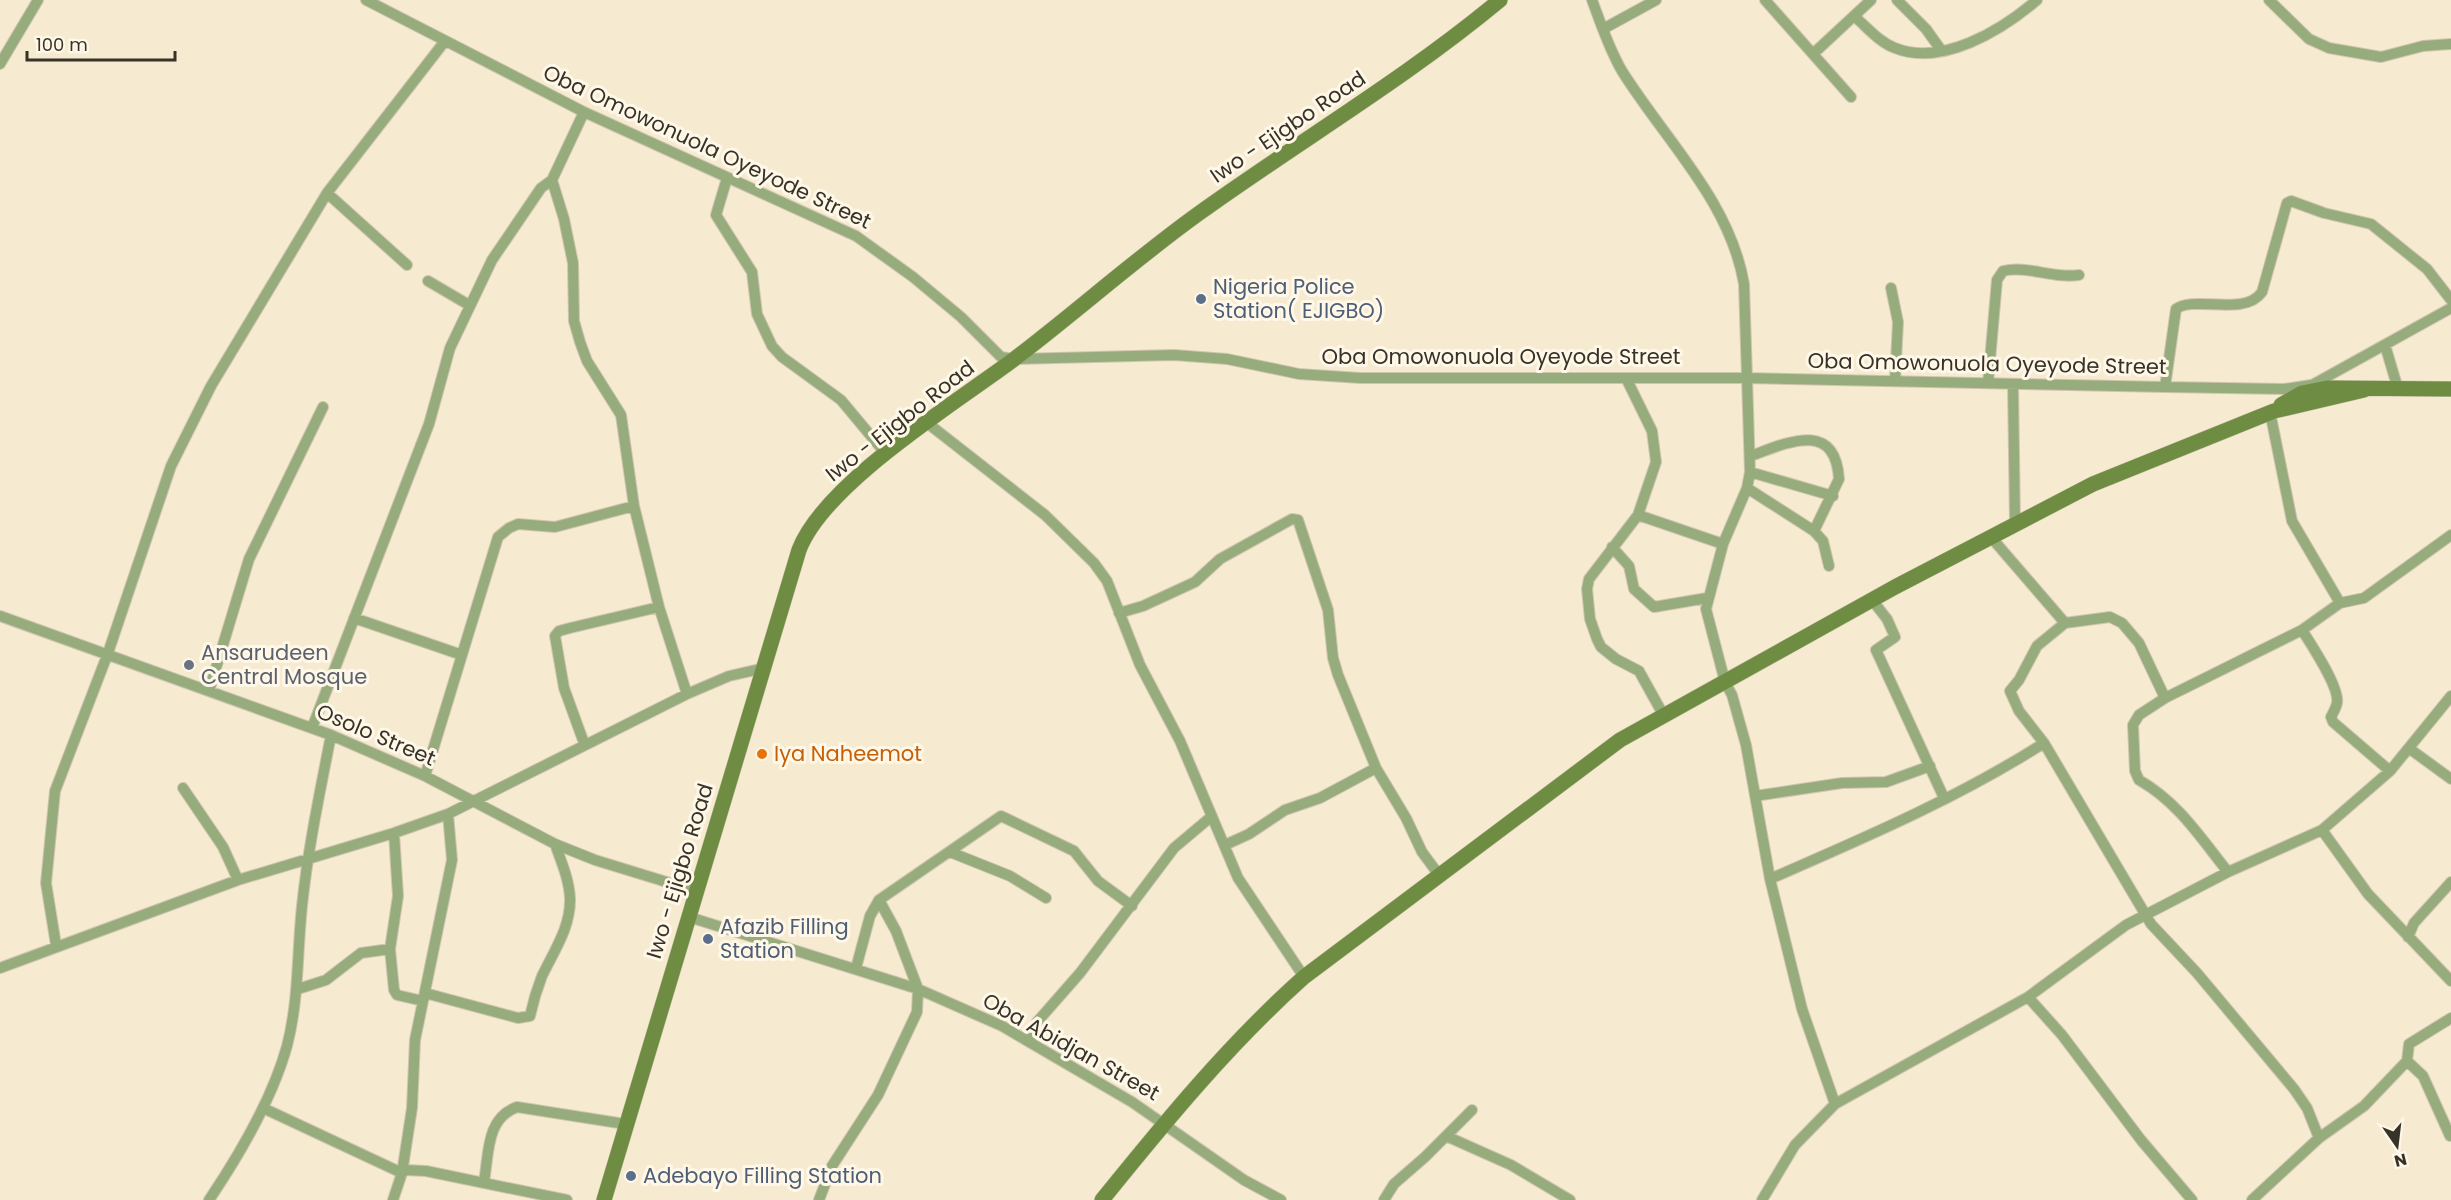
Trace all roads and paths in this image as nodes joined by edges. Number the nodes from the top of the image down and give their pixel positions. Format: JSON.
{"nodes":[{"id":1,"x":38,"y":0,"type":"edge"},
{"id":2,"x":366,"y":0,"type":"edge"},
{"id":3,"x":1500,"y":0,"type":"edge"},
{"id":4,"x":1592,"y":0,"type":"edge"},
{"id":5,"x":1656,"y":0,"type":"edge"},
{"id":6,"x":1765,"y":0,"type":"edge"},
{"id":7,"x":1871,"y":0,"type":"edge"},
{"id":8,"x":1897,"y":0,"type":"edge"},
{"id":9,"x":2037,"y":0,"type":"edge"},
{"id":10,"x":2269,"y":0,"type":"edge"},
{"id":11,"x":379,"y":3,"type":"edge"},
{"id":12,"x":1855,"y":16,"type":"junction"},
{"id":13,"x":1603,"y":29,"type":"junction"},
{"id":14,"x":445,"y":41,"type":"junction"},
{"id":15,"x":2451,"y":44,"type":"edge"},
{"id":16,"x":1941,"y":50,"type":"junction"},
{"id":17,"x":1814,"y":53,"type":"junction"},
{"id":18,"x":0,"y":64,"type":"edge"},
{"id":19,"x":1851,"y":97,"type":"dead end"},
{"id":20,"x":584,"y":112,"type":"junction"},
{"id":21,"x":727,"y":178,"type":"junction"},
{"id":22,"x":552,"y":180,"type":"junction"},
{"id":23,"x":327,"y":194,"type":"junction"},
{"id":24,"x":407,"y":265,"type":"dead end"},
{"id":25,"x":2079,"y":275,"type":"dead end"},
{"id":26,"x":428,"y":281,"type":"dead end"},
{"id":27,"x":1891,"y":288,"type":"dead end"},
{"id":28,"x":2451,"y":300,"type":"edge"},
{"id":29,"x":469,"y":305,"type":"junction"},
{"id":30,"x":2451,"y":308,"type":"edge"},
{"id":31,"x":2385,"y":345,"type":"junction"},
{"id":32,"x":1013,"y":359,"type":"junction"},
{"id":33,"x":1626,"y":378,"type":"junction"},
{"id":34,"x":1747,"y":378,"type":"junction"},
{"id":35,"x":1895,"y":381,"type":"junction"},
{"id":36,"x":1988,"y":383,"type":"junction"},
{"id":37,"x":2013,"y":384,"type":"junction"},
{"id":38,"x":2165,"y":387,"type":"junction"},
{"id":39,"x":2312,"y":388,"type":"junction"},
{"id":40,"x":2398,"y":389,"type":"junction"},
{"id":41,"x":2451,"y":389,"type":"edge"},
{"id":42,"x":2364,"y":390,"type":"junction"},
{"id":43,"x":323,"y":406,"type":"dead end"},
{"id":44,"x":2272,"y":412,"type":"junction"},
{"id":45,"x":926,"y":422,"type":"junction"},
{"id":46,"x":886,"y":454,"type":"junction"},
{"id":47,"x":1751,"y":456,"type":"junction"},
{"id":48,"x":1750,"y":472,"type":"junction"},
{"id":49,"x":1747,"y":488,"type":"junction"},
{"id":50,"x":1833,"y":496,"type":"junction"},
{"id":51,"x":634,"y":506,"type":"junction"},
{"id":52,"x":1638,"y":515,"type":"junction"},
{"id":53,"x":2015,"y":523,"type":"junction"},
{"id":54,"x":1814,"y":531,"type":"junction"},
{"id":55,"x":2451,"y":535,"type":"edge"},
{"id":56,"x":1990,"y":536,"type":"junction"},
{"id":57,"x":1723,"y":544,"type":"junction"},
{"id":58,"x":1612,"y":547,"type":"junction"},
{"id":59,"x":1829,"y":566,"type":"dead end"},
{"id":60,"x":1707,"y":598,"type":"junction"},
{"id":61,"x":1872,"y":600,"type":"junction"},
{"id":62,"x":2340,"y":603,"type":"junction"},
{"id":63,"x":659,"y":607,"type":"junction"},
{"id":64,"x":1119,"y":613,"type":"junction"},
{"id":65,"x":0,"y":616,"type":"edge"},
{"id":66,"x":354,"y":618,"type":"junction"},
{"id":67,"x":2065,"y":623,"type":"junction"},
{"id":68,"x":2302,"y":630,"type":"junction"},
{"id":69,"x":108,"y":653,"type":"junction"},
{"id":70,"x":462,"y":655,"type":"junction"},
{"id":71,"x":764,"y":668,"type":"junction"},
{"id":72,"x":1725,"y":682,"type":"junction"},
{"id":73,"x":209,"y":691,"type":"junction"},
{"id":74,"x":687,"y":694,"type":"junction"},
{"id":75,"x":2451,"y":696,"type":"edge"},
{"id":76,"x":2165,"y":698,"type":"junction"},
{"id":77,"x":1664,"y":716,"type":"junction"},
{"id":78,"x":312,"y":728,"type":"junction"},
{"id":79,"x":331,"y":735,"type":"junction"},
{"id":80,"x":584,"y":743,"type":"junction"},
{"id":81,"x":2044,"y":743,"type":"junction"},
{"id":82,"x":2410,"y":749,"type":"junction"},
{"id":83,"x":1930,"y":766,"type":"junction"},
{"id":84,"x":1376,"y":768,"type":"junction"},
{"id":85,"x":2390,"y":771,"type":"junction"},
{"id":86,"x":425,"y":777,"type":"junction"},
{"id":87,"x":2451,"y":779,"type":"edge"},
{"id":88,"x":183,"y":788,"type":"dead end"},
{"id":89,"x":1755,"y":796,"type":"junction"},
{"id":90,"x":1944,"y":798,"type":"junction"},
{"id":91,"x":474,"y":802,"type":"junction"},
{"id":92,"x":448,"y":814,"type":"junction"},
{"id":93,"x":1212,"y":816,"type":"junction"},
{"id":94,"x":2322,"y":830,"type":"junction"},
{"id":95,"x":394,"y":833,"type":"junction"},
{"id":96,"x":555,"y":844,"type":"junction"},
{"id":97,"x":1225,"y":845,"type":"junction"},
{"id":98,"x":950,"y":852,"type":"junction"},
{"id":99,"x":308,"y":857,"type":"junction"},
{"id":100,"x":2228,"y":872,"type":"junction"},
{"id":101,"x":1439,"y":875,"type":"junction"},
{"id":102,"x":1770,"y":879,"type":"junction"},
{"id":103,"x":238,"y":880,"type":"junction"},
{"id":104,"x":2451,"y":882,"type":"edge"},
{"id":105,"x":696,"y":891,"type":"junction"},
{"id":106,"x":1046,"y":898,"type":"dead end"},
{"id":107,"x":879,"y":900,"type":"junction"},
{"id":108,"x":1132,"y":906,"type":"junction"},
{"id":109,"x":2145,"y":916,"type":"junction"},
{"id":110,"x":688,"y":917,"type":"junction"},
{"id":111,"x":2408,"y":937,"type":"junction"},
{"id":112,"x":56,"y":945,"type":"junction"},
{"id":113,"x":390,"y":949,"type":"junction"},
{"id":114,"x":0,"y":968,"type":"edge"},
{"id":115,"x":856,"y":968,"type":"junction"},
{"id":116,"x":1304,"y":977,"type":"junction"},
{"id":117,"x":2451,"y":981,"type":"edge"},
{"id":118,"x":298,"y":989,"type":"junction"},
{"id":119,"x":918,"y":989,"type":"junction"},
{"id":120,"x":424,"y":997,"type":"junction"},
{"id":121,"x":2028,"y":998,"type":"junction"},
{"id":122,"x":2451,"y":1018,"type":"edge"},
{"id":123,"x":1029,"y":1042,"type":"junction"},
{"id":124,"x":2407,"y":1061,"type":"junction"},
{"id":125,"x":1835,"y":1104,"type":"junction"},
{"id":126,"x":263,"y":1108,"type":"junction"},
{"id":127,"x":1472,"y":1110,"type":"dead end"},
{"id":128,"x":1164,"y":1123,"type":"junction"},
{"id":129,"x":625,"y":1125,"type":"junction"},
{"id":130,"x":1446,"y":1136,"type":"junction"},
{"id":131,"x":2450,"y":1136,"type":"edge"},
{"id":132,"x":2319,"y":1138,"type":"junction"},
{"id":133,"x":402,"y":1173,"type":"junction"},
{"id":134,"x":484,"y":1182,"type":"junction"},
{"id":135,"x":209,"y":1200,"type":"edge"},
{"id":136,"x":393,"y":1200,"type":"edge"},
{"id":137,"x":567,"y":1200,"type":"edge"},
{"id":138,"x":604,"y":1200,"type":"edge"},
{"id":139,"x":819,"y":1200,"type":"edge"},
{"id":140,"x":1102,"y":1200,"type":"edge"},
{"id":141,"x":1281,"y":1200,"type":"edge"},
{"id":142,"x":1384,"y":1200,"type":"edge"},
{"id":143,"x":1570,"y":1200,"type":"edge"},
{"id":144,"x":1762,"y":1200,"type":"edge"},
{"id":145,"x":2192,"y":1200,"type":"edge"},
{"id":146,"x":2252,"y":1200,"type":"edge"}],
"edges":[{"from":1,"to":18,"type":"street"},
{"from":2,"to":11,"type":"street","name":"Oba Omowonuola Oyeyode Street"},
{"from":3,"to":32,"type":"main road","name":"Iwo - Ejigbo Road"},
{"from":4,"to":13,"type":"street"},
{"from":5,"to":13,"type":"street"},
{"from":6,"to":17,"type":"street"},
{"from":7,"to":12,"type":"street"},
{"from":8,"to":16,"type":"street"},
{"from":9,"to":16,"type":"street"},
{"from":10,"to":15,"type":"street"},
{"from":11,"to":14,"type":"street","name":"Oba Omowonuola Oyeyode Street"},
{"from":12,"to":16,"type":"street"},
{"from":12,"to":17,"type":"street"},
{"from":13,"to":34,"type":"street"},
{"from":14,"to":20,"type":"street","name":"Oba Omowonuola Oyeyode Street"},
{"from":14,"to":23,"type":"street"},
{"from":17,"to":19,"type":"street"},
{"from":20,"to":21,"type":"street","name":"Oba Omowonuola Oyeyode Street"},
{"from":20,"to":22,"type":"street"},
{"from":21,"to":32,"type":"street","name":"Oba Omowonuola Oyeyode Street"},
{"from":21,"to":46,"type":"street"},
{"from":22,"to":29,"type":"street"},
{"from":22,"to":51,"type":"street"},
{"from":23,"to":24,"type":"street"},
{"from":23,"to":69,"type":"street"},
{"from":25,"to":36,"type":"street"},
{"from":26,"to":29,"type":"street"},
{"from":27,"to":35,"type":"street"},
{"from":28,"to":38,"type":"street"},
{"from":29,"to":66,"type":"street"},
{"from":30,"to":31,"type":"street"},
{"from":31,"to":39,"type":"street"},
{"from":31,"to":40,"type":"street"},
{"from":32,"to":33,"type":"street","name":"Oba Omowonuola Oyeyode Street"},
{"from":32,"to":45,"type":"main road","name":"Iwo - Ejigbo Road"},
{"from":33,"to":34,"type":"street","name":"Oba Omowonuola Oyeyode Street"},
{"from":33,"to":52,"type":"street"},
{"from":34,"to":35,"type":"street","name":"Oba Omowonuola Oyeyode Street"},
{"from":34,"to":47,"type":"street"},
{"from":35,"to":36,"type":"street","name":"Oba Omowonuola Oyeyode Street"},
{"from":36,"to":37,"type":"street","name":"Oba Omowonuola Oyeyode Street"},
{"from":37,"to":38,"type":"street","name":"Oba Omowonuola Oyeyode Street"},
{"from":37,"to":53,"type":"street"},
{"from":38,"to":39,"type":"street","name":"Oba Omowonuola Oyeyode Street"},
{"from":39,"to":42,"type":"main road"},
{"from":39,"to":44,"type":"main road"},
{"from":40,"to":41,"type":"main road"},
{"from":40,"to":42,"type":"main road"},
{"from":42,"to":44,"type":"main road"},
{"from":43,"to":73,"type":"street"},
{"from":44,"to":53,"type":"main road"},
{"from":44,"to":62,"type":"street"},
{"from":45,"to":46,"type":"main road","name":"Iwo - Ejigbo Road"},
{"from":45,"to":64,"type":"street"},
{"from":46,"to":71,"type":"main road","name":"Iwo - Ejigbo Road"},
{"from":47,"to":48,"type":"street"},
{"from":47,"to":50,"type":"street"},
{"from":48,"to":49,"type":"street"},
{"from":48,"to":50,"type":"street"},
{"from":49,"to":54,"type":"street"},
{"from":49,"to":57,"type":"street"},
{"from":50,"to":54,"type":"street"},
{"from":51,"to":63,"type":"street"},
{"from":51,"to":70,"type":"street"},
{"from":52,"to":57,"type":"street"},
{"from":52,"to":58,"type":"street"},
{"from":53,"to":56,"type":"main road"},
{"from":54,"to":59,"type":"street"},
{"from":55,"to":62,"type":"street"},
{"from":56,"to":61,"type":"main road"},
{"from":56,"to":67,"type":"street"},
{"from":57,"to":60,"type":"street"},
{"from":58,"to":60,"type":"street"},
{"from":58,"to":77,"type":"street"},
{"from":60,"to":72,"type":"street"},
{"from":61,"to":72,"type":"main road"},
{"from":61,"to":83,"type":"street"},
{"from":62,"to":68,"type":"street"},
{"from":63,"to":74,"type":"street"},
{"from":63,"to":80,"type":"street"},
{"from":64,"to":84,"type":"street"},
{"from":64,"to":93,"type":"street"},
{"from":65,"to":69,"type":"street","name":"Osolo Street"},
{"from":66,"to":70,"type":"street"},
{"from":66,"to":78,"type":"street"},
{"from":67,"to":76,"type":"street"},
{"from":67,"to":81,"type":"street"},
{"from":68,"to":76,"type":"street"},
{"from":68,"to":85,"type":"street"},
{"from":69,"to":73,"type":"street","name":"Osolo Street"},
{"from":69,"to":112,"type":"street"},
{"from":70,"to":86,"type":"street"},
{"from":71,"to":74,"type":"street"},
{"from":71,"to":105,"type":"main road","name":"Iwo - Ejigbo Road"},
{"from":72,"to":77,"type":"main road"},
{"from":72,"to":89,"type":"street"},
{"from":73,"to":78,"type":"street","name":"Osolo Street"},
{"from":74,"to":80,"type":"street"},
{"from":75,"to":82,"type":"street"},
{"from":76,"to":100,"type":"street"},
{"from":77,"to":101,"type":"main road"},
{"from":78,"to":79,"type":"street","name":"Osolo Street"},
{"from":79,"to":86,"type":"street","name":"Osolo Street"},
{"from":79,"to":99,"type":"street"},
{"from":80,"to":91,"type":"street"},
{"from":81,"to":90,"type":"street"},
{"from":81,"to":109,"type":"street"},
{"from":82,"to":85,"type":"street"},
{"from":82,"to":87,"type":"street"},
{"from":83,"to":89,"type":"street"},
{"from":83,"to":90,"type":"street"},
{"from":84,"to":97,"type":"street"},
{"from":84,"to":101,"type":"street"},
{"from":85,"to":94,"type":"street"},
{"from":86,"to":91,"type":"street","name":"Osolo Street"},
{"from":88,"to":103,"type":"street"},
{"from":89,"to":102,"type":"street"},
{"from":90,"to":102,"type":"street"},
{"from":91,"to":92,"type":"street"},
{"from":91,"to":96,"type":"street","name":"Osolo Street"},
{"from":92,"to":95,"type":"street"},
{"from":92,"to":120,"type":"street"},
{"from":93,"to":97,"type":"street"},
{"from":93,"to":108,"type":"street"},
{"from":94,"to":100,"type":"street"},
{"from":94,"to":111,"type":"street"},
{"from":95,"to":99,"type":"street"},
{"from":95,"to":113,"type":"street"},
{"from":96,"to":105,"type":"street","name":"Osolo Street"},
{"from":96,"to":120,"type":"street"},
{"from":97,"to":116,"type":"street"},
{"from":98,"to":106,"type":"street"},
{"from":98,"to":107,"type":"street"},
{"from":98,"to":108,"type":"street"},
{"from":99,"to":103,"type":"street"},
{"from":99,"to":118,"type":"street"},
{"from":100,"to":109,"type":"street"},
{"from":101,"to":116,"type":"main road"},
{"from":102,"to":125,"type":"street"},
{"from":103,"to":112,"type":"street"},
{"from":104,"to":111,"type":"street"},
{"from":105,"to":110,"type":"main road","name":"Iwo - Ejigbo Road"},
{"from":107,"to":115,"type":"street"},
{"from":107,"to":119,"type":"street"},
{"from":108,"to":123,"type":"street"},
{"from":109,"to":121,"type":"street"},
{"from":109,"to":132,"type":"street"},
{"from":110,"to":115,"type":"street","name":"Oba Abidjan Street"},
{"from":110,"to":129,"type":"main road","name":"Iwo - Ejigbo Road"},
{"from":111,"to":117,"type":"street"},
{"from":112,"to":114,"type":"street"},
{"from":113,"to":118,"type":"street"},
{"from":113,"to":120,"type":"street"},
{"from":115,"to":119,"type":"street","name":"Oba Abidjan Street"},
{"from":116,"to":128,"type":"main road"},
{"from":118,"to":126,"type":"street"},
{"from":119,"to":123,"type":"street","name":"Oba Abidjan Street"},
{"from":119,"to":139,"type":"street"},
{"from":120,"to":133,"type":"street"},
{"from":121,"to":125,"type":"street"},
{"from":121,"to":145,"type":"street"},
{"from":122,"to":124,"type":"street"},
{"from":123,"to":128,"type":"street","name":"Oba Abidjan Street"},
{"from":124,"to":131,"type":"street"},
{"from":124,"to":132,"type":"street"},
{"from":125,"to":144,"type":"street"},
{"from":126,"to":133,"type":"street"},
{"from":126,"to":135,"type":"street"},
{"from":127,"to":130,"type":"street"},
{"from":128,"to":140,"type":"main road"},
{"from":128,"to":141,"type":"street","name":"Oba Abidjan Street"},
{"from":129,"to":134,"type":"street"},
{"from":129,"to":138,"type":"main road","name":"Iwo - Ejigbo Road"},
{"from":130,"to":142,"type":"street"},
{"from":130,"to":143,"type":"street"},
{"from":132,"to":146,"type":"street"},
{"from":133,"to":134,"type":"street"},
{"from":133,"to":136,"type":"street"},
{"from":134,"to":137,"type":"street"}]}
